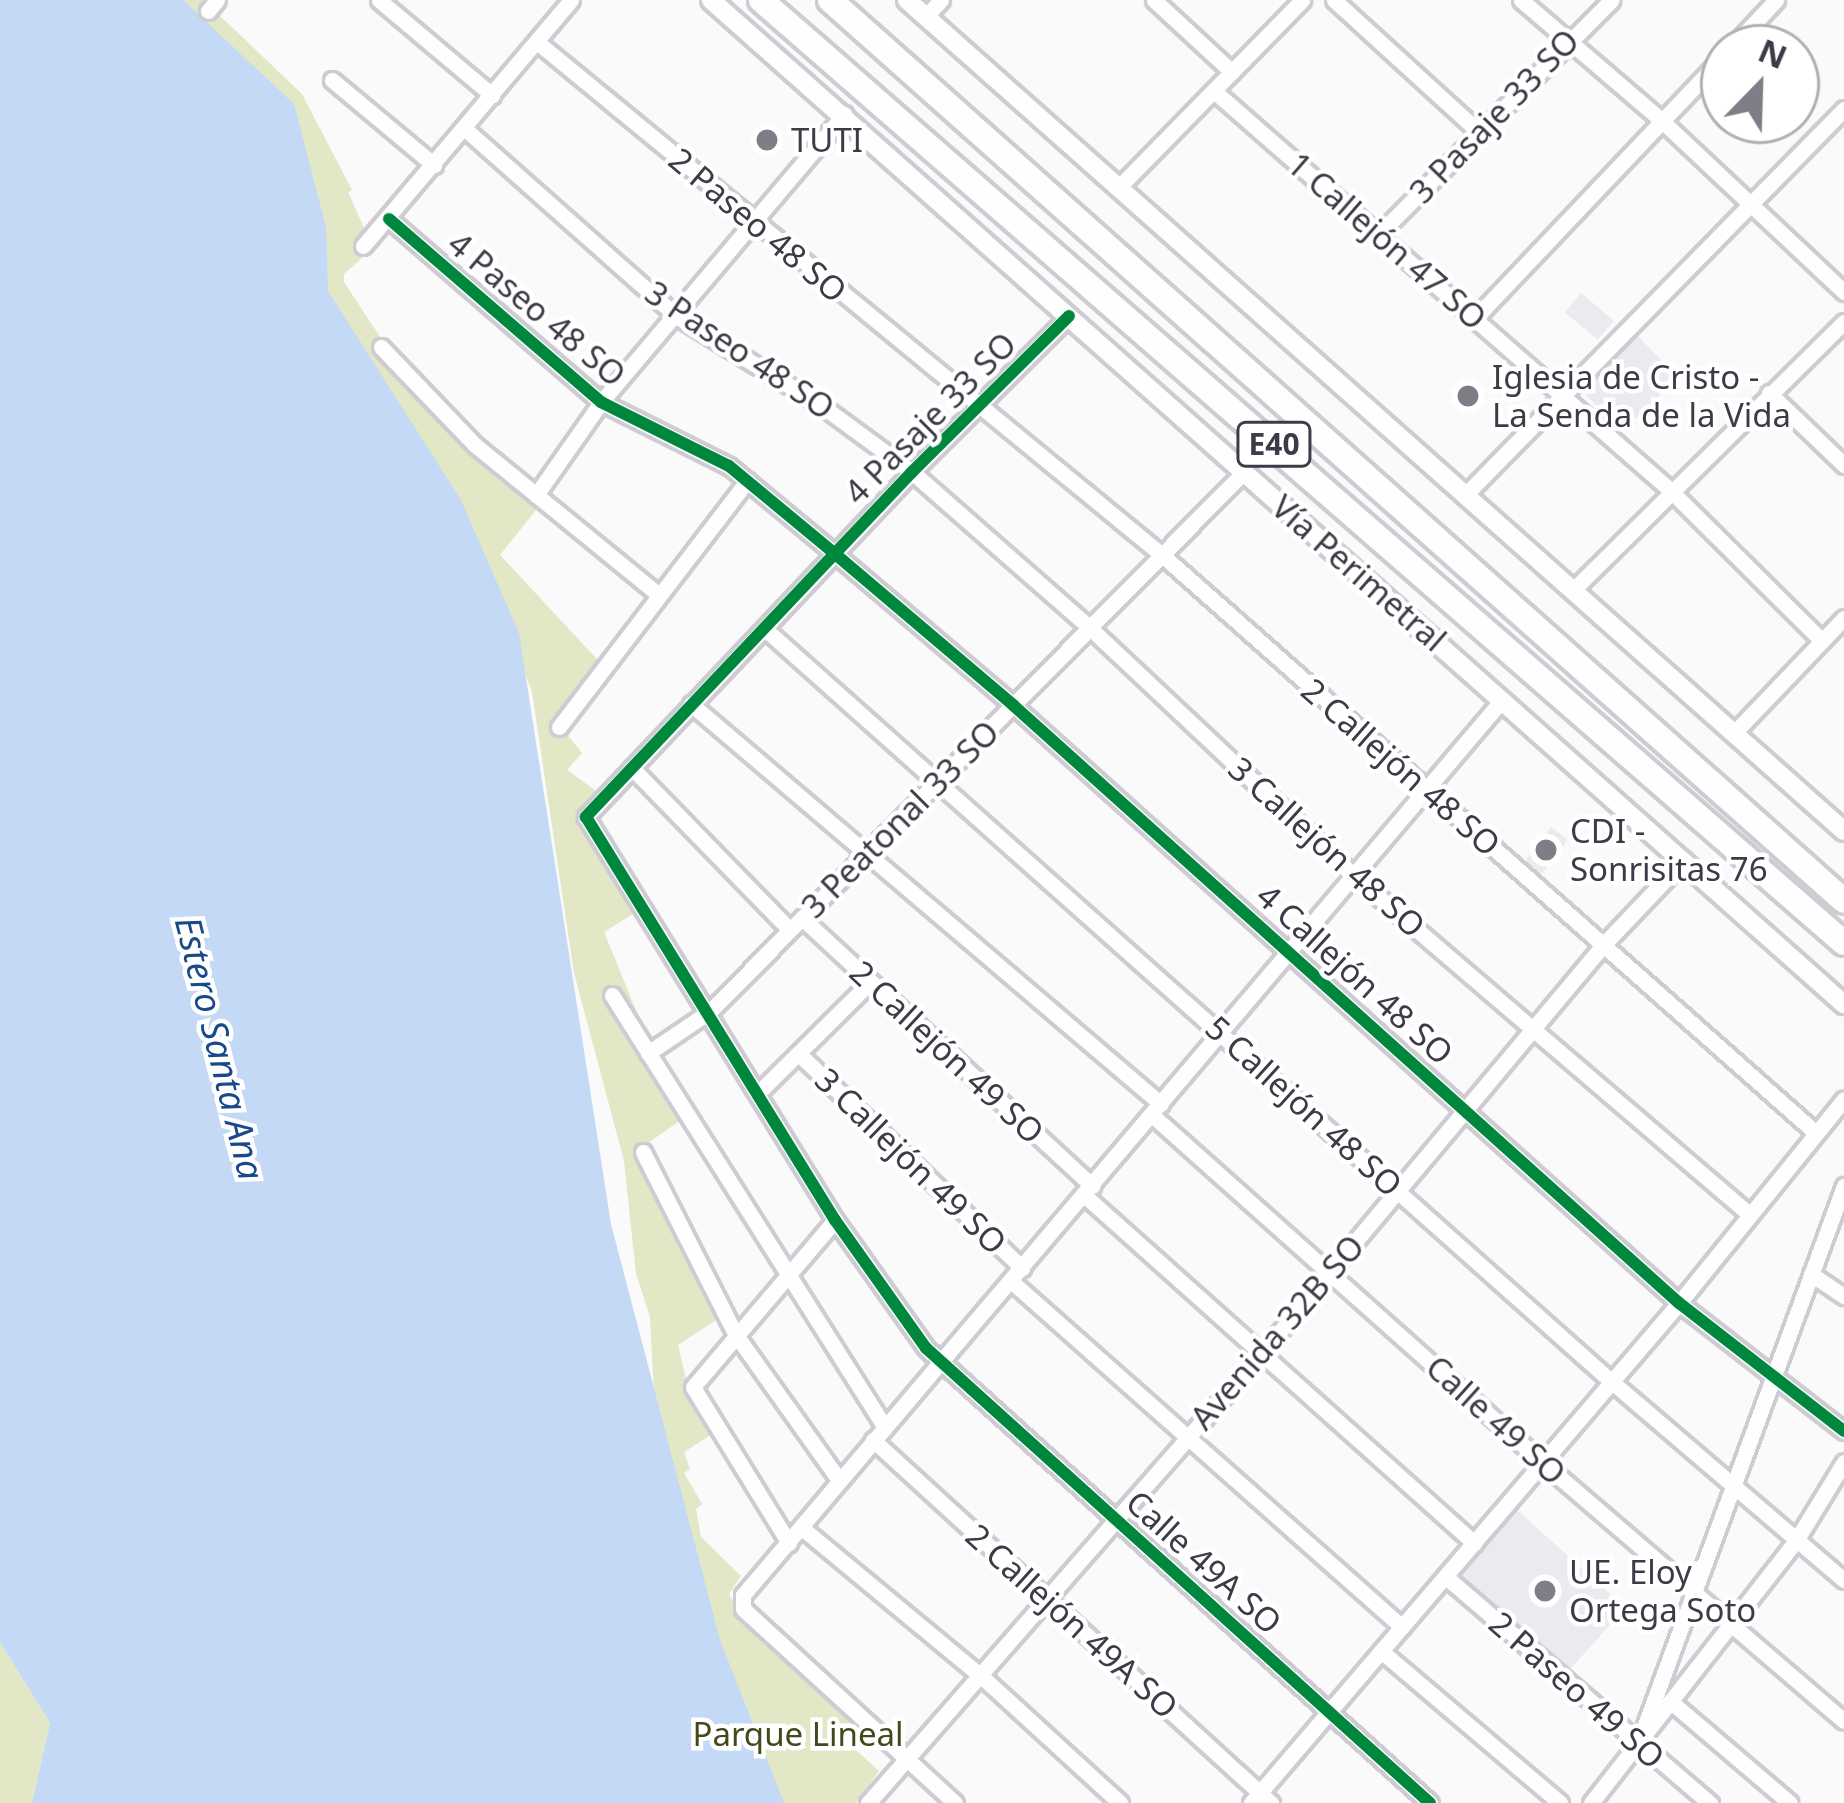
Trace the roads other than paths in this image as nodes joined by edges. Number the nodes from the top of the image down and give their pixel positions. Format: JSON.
{"nodes":[{"id":1,"x":379,"y":0,"type":"edge"},
{"id":2,"x":544,"y":0,"type":"edge"},
{"id":3,"x":711,"y":0,"type":"edge"},
{"id":4,"x":761,"y":0,"type":"edge"},
{"id":5,"x":830,"y":0,"type":"edge"},
{"id":6,"x":907,"y":0,"type":"edge"},
{"id":7,"x":941,"y":0,"type":"edge"},
{"id":8,"x":1154,"y":0,"type":"edge"},
{"id":9,"x":1302,"y":0,"type":"edge"},
{"id":10,"x":1334,"y":0,"type":"edge"},
{"id":11,"x":1521,"y":0,"type":"edge"},
{"id":12,"x":1610,"y":0,"type":"edge"},
{"id":13,"x":1776,"y":0,"type":"edge"},
{"id":14,"x":565,"y":7,"type":"edge"},
{"id":15,"x":926,"y":16,"type":"junction"},
{"id":16,"x":1754,"y":24,"type":"edge"},
{"id":17,"x":1566,"y":41,"type":"junction"},
{"id":18,"x":537,"y":42,"type":"junction"},
{"id":19,"x":1232,"y":72,"type":"junction"},
{"id":20,"x":332,"y":80,"type":"dead end"},
{"id":21,"x":1700,"y":82,"type":"edge"},
{"id":22,"x":934,"y":88,"type":"junction"},
{"id":23,"x":1214,"y":92,"type":"junction"},
{"id":24,"x":492,"y":95,"type":"junction"},
{"id":25,"x":1844,"y":109,"type":"edge"},
{"id":26,"x":844,"y":114,"type":"junction"},
{"id":27,"x":1662,"y":122,"type":"junction"},
{"id":28,"x":907,"y":123,"type":"junction"},
{"id":29,"x":464,"y":128,"type":"junction"},
{"id":30,"x":1480,"y":133,"type":"junction"},
{"id":31,"x":434,"y":165,"type":"junction"},
{"id":32,"x":1119,"y":187,"type":"junction"},
{"id":33,"x":1754,"y":204,"type":"junction"},
{"id":34,"x":388,"y":219,"type":"junction"},
{"id":35,"x":756,"y":223,"type":"junction"},
{"id":36,"x":1379,"y":234,"type":"junction"},
{"id":37,"x":363,"y":246,"type":"dead end"},
{"id":38,"x":1844,"y":292,"type":"edge"},
{"id":39,"x":678,"y":316,"type":"junction"},
{"id":40,"x":1069,"y":316,"type":"junction"},
{"id":41,"x":1476,"y":317,"type":"junction"},
{"id":42,"x":1844,"y":322,"type":"edge"},
{"id":43,"x":381,"y":347,"type":"dead end"},
{"id":44,"x":1561,"y":391,"type":"junction"},
{"id":45,"x":1769,"y":393,"type":"junction"},
{"id":46,"x":601,"y":402,"type":"junction"},
{"id":47,"x":980,"y":407,"type":"junction"},
{"id":48,"x":1844,"y":465,"type":"edge"},
{"id":49,"x":912,"y":472,"type":"junction"},
{"id":50,"x":1244,"y":472,"type":"junction"},
{"id":51,"x":747,"y":481,"type":"junction"},
{"id":52,"x":1670,"y":489,"type":"junction"},
{"id":53,"x":1465,"y":494,"type":"junction"},
{"id":54,"x":536,"y":495,"type":"junction"},
{"id":55,"x":834,"y":554,"type":"junction"},
{"id":56,"x":1162,"y":555,"type":"junction"},
{"id":57,"x":1573,"y":590,"type":"junction"},
{"id":58,"x":659,"y":595,"type":"junction"},
{"id":59,"x":1843,"y":623,"type":"edge"},
{"id":60,"x":1090,"y":628,"type":"junction"},
{"id":61,"x":765,"y":629,"type":"junction"},
{"id":62,"x":1820,"y":639,"type":"junction"},
{"id":63,"x":1502,"y":700,"type":"junction"},
{"id":64,"x":692,"y":704,"type":"junction"},
{"id":65,"x":1013,"y":705,"type":"junction"},
{"id":66,"x":559,"y":727,"type":"dead end"},
{"id":67,"x":1734,"y":733,"type":"junction"},
{"id":68,"x":632,"y":768,"type":"junction"},
{"id":69,"x":938,"y":782,"type":"junction"},
{"id":70,"x":1426,"y":791,"type":"junction"},
{"id":71,"x":1844,"y":831,"type":"edge"},
{"id":72,"x":868,"y":850,"type":"junction"},
{"id":73,"x":1684,"y":860,"type":"junction"},
{"id":74,"x":1354,"y":876,"type":"junction"},
{"id":75,"x":1844,"y":902,"type":"edge"},
{"id":76,"x":796,"y":924,"type":"junction"},
{"id":77,"x":1844,"y":943,"type":"edge"},
{"id":78,"x":1604,"y":944,"type":"junction"},
{"id":79,"x":1289,"y":952,"type":"junction"},
{"id":80,"x":870,"y":982,"type":"junction"},
{"id":81,"x":612,"y":995,"type":"dead end"},
{"id":82,"x":1844,"y":1004,"type":"edge"},
{"id":83,"x":710,"y":1011,"type":"junction"},
{"id":84,"x":1222,"y":1032,"type":"junction"},
{"id":85,"x":1535,"y":1032,"type":"junction"},
{"id":86,"x":648,"y":1053,"type":"junction"},
{"id":87,"x":800,"y":1055,"type":"junction"},
{"id":88,"x":760,"y":1091,"type":"junction"},
{"id":89,"x":1844,"y":1099,"type":"edge"},
{"id":90,"x":1156,"y":1109,"type":"junction"},
{"id":91,"x":1468,"y":1111,"type":"junction"},
{"id":92,"x":1816,"y":1133,"type":"junction"},
{"id":93,"x":643,"y":1152,"type":"dead end"},
{"id":94,"x":1844,"y":1186,"type":"edge"},
{"id":95,"x":1088,"y":1190,"type":"junction"},
{"id":96,"x":1399,"y":1191,"type":"junction"},
{"id":97,"x":1749,"y":1214,"type":"junction"},
{"id":98,"x":835,"y":1220,"type":"junction"},
{"id":99,"x":1022,"y":1268,"type":"junction"},
{"id":100,"x":1329,"y":1270,"type":"junction"},
{"id":101,"x":1811,"y":1274,"type":"junction"},
{"id":102,"x":785,"y":1276,"type":"junction"},
{"id":103,"x":1010,"y":1281,"type":"junction"},
{"id":104,"x":1844,"y":1296,"type":"edge"},
{"id":105,"x":1679,"y":1303,"type":"junction"},
{"id":106,"x":736,"y":1335,"type":"junction"},
{"id":107,"x":1262,"y":1353,"type":"junction"},
{"id":108,"x":941,"y":1361,"type":"junction"},
{"id":109,"x":1771,"y":1378,"type":"junction"},
{"id":110,"x":1612,"y":1382,"type":"junction"},
{"id":111,"x":884,"y":1426,"type":"junction"},
{"id":112,"x":1844,"y":1431,"type":"edge"},
{"id":113,"x":1188,"y":1436,"type":"junction"},
{"id":114,"x":873,"y":1440,"type":"junction"},
{"id":115,"x":1543,"y":1462,"type":"junction"},
{"id":116,"x":1844,"y":1462,"type":"edge"},
{"id":117,"x":838,"y":1480,"type":"junction"},
{"id":118,"x":1737,"y":1486,"type":"junction"},
{"id":119,"x":1116,"y":1520,"type":"junction"},
{"id":120,"x":802,"y":1528,"type":"junction"},
{"id":121,"x":1797,"y":1539,"type":"junction"},
{"id":122,"x":1474,"y":1543,"type":"junction"},
{"id":123,"x":789,"y":1544,"type":"junction"},
{"id":124,"x":1446,"y":1577,"type":"junction"},
{"id":125,"x":1844,"y":1580,"type":"edge"},
{"id":126,"x":1694,"y":1591,"type":"junction"},
{"id":127,"x":1047,"y":1598,"type":"junction"},
{"id":128,"x":1731,"y":1624,"type":"junction"},
{"id":129,"x":1402,"y":1627,"type":"junction"},
{"id":130,"x":1381,"y":1651,"type":"junction"},
{"id":131,"x":980,"y":1675,"type":"junction"},
{"id":132,"x":1670,"y":1701,"type":"junction"},
{"id":133,"x":1330,"y":1710,"type":"junction"},
{"id":134,"x":1844,"y":1721,"type":"edge"},
{"id":135,"x":1638,"y":1744,"type":"junction"},
{"id":136,"x":904,"y":1759,"type":"junction"},
{"id":137,"x":1261,"y":1800,"type":"edge"},
{"id":138,"x":868,"y":1803,"type":"edge"},
{"id":139,"x":955,"y":1803,"type":"edge"},
{"id":140,"x":1120,"y":1803,"type":"edge"},
{"id":141,"x":1430,"y":1803,"type":"edge"},
{"id":142,"x":1560,"y":1803,"type":"edge"},
{"id":143,"x":1591,"y":1803,"type":"edge"},
{"id":144,"x":1710,"y":1803,"type":"edge"},
{"id":145,"x":1790,"y":1803,"type":"edge"}],
"edges":[{"from":1,"to":24,"type":"street"},
{"from":2,"to":14,"type":"street"},
{"from":3,"to":26,"type":"street","name":"Vía Perimetral","number":"E40"},
{"from":4,"to":28,"type":"highway","name":"Vía Perimetral","number":"E40"},
{"from":5,"to":22,"type":"highway","number":"E40"},
{"from":6,"to":15,"type":"street","number":"E40"},
{"from":7,"to":15,"type":"street"},
{"from":8,"to":19,"type":"street"},
{"from":9,"to":19,"type":"street"},
{"from":10,"to":30,"type":"street"},
{"from":11,"to":17,"type":"street"},
{"from":12,"to":17,"type":"street","name":"3 Pasaje 33 SO"},
{"from":13,"to":16,"type":"street"},
{"from":14,"to":18,"type":"street"},
{"from":15,"to":32,"type":"street","number":"E40"},
{"from":17,"to":27,"type":"street"},
{"from":17,"to":30,"type":"street","name":"3 Pasaje 33 SO"},
{"from":18,"to":24,"type":"street"},
{"from":18,"to":35,"type":"street","name":"2 Paseo 48 SO"},
{"from":19,"to":23,"type":"street"},
{"from":20,"to":31,"type":"street"},
{"from":21,"to":27,"type":"street"},
{"from":22,"to":28,"type":"highway"},
{"from":22,"to":75,"type":"highway","number":"E40"},
{"from":23,"to":32,"type":"street"},
{"from":23,"to":36,"type":"street","name":"1 Callejón 47 SO"},
{"from":24,"to":29,"type":"street"},
{"from":25,"to":33,"type":"street"},
{"from":26,"to":35,"type":"street"},
{"from":26,"to":40,"type":"street","name":"Vía Perimetral","number":"E40"},
{"from":27,"to":33,"type":"street"},
{"from":27,"to":41,"type":"street"},
{"from":28,"to":77,"type":"highway","name":"Vía Perimetral","number":"E40"},
{"from":29,"to":31,"type":"street"},
{"from":29,"to":39,"type":"street","name":"3 Paseo 48 SO"},
{"from":30,"to":36,"type":"street","name":"3 Pasaje 33 SO"},
{"from":31,"to":34,"type":"street"},
{"from":32,"to":53,"type":"street","number":"E40"},
{"from":33,"to":38,"type":"street"},
{"from":33,"to":44,"type":"street"},
{"from":34,"to":37,"type":"street"},
{"from":34,"to":46,"type":"street","name":"4 Paseo 48 SO"},
{"from":35,"to":39,"type":"street"},
{"from":35,"to":47,"type":"street","name":"2 Paseo 48 SO"},
{"from":36,"to":41,"type":"street","name":"1 Callejón 47 SO"},
{"from":39,"to":46,"type":"street"},
{"from":39,"to":49,"type":"street","name":"3 Paseo 48 SO"},
{"from":40,"to":47,"type":"street","name":"4 Pasaje 33 SO"},
{"from":40,"to":50,"type":"street","name":"Vía Perimetral","number":"E40"},
{"from":41,"to":44,"type":"street","name":"1 Callejón 47 SO"},
{"from":42,"to":45,"type":"street"},
{"from":43,"to":54,"type":"street"},
{"from":44,"to":52,"type":"street","name":"1 Callejón 47 SO"},
{"from":44,"to":53,"type":"street"},
{"from":45,"to":48,"type":"street"},
{"from":45,"to":52,"type":"street"},
{"from":46,"to":51,"type":"street","name":"4 Paseo 48 SO"},
{"from":46,"to":54,"type":"street"},
{"from":47,"to":49,"type":"street","name":"4 Pasaje 33 SO"},
{"from":47,"to":56,"type":"street","name":"2 Callejón 48 SO"},
{"from":49,"to":55,"type":"street","name":"4 Pasaje 33 SO"},
{"from":49,"to":60,"type":"street","name":"3 Callejón 48 SO"},
{"from":50,"to":56,"type":"street","name":"3 Peatonal 33 SO"},
{"from":50,"to":63,"type":"street","name":"Vía Perimetral","number":"E40"},
{"from":51,"to":55,"type":"street","name":"4 Paseo 48 SO"},
{"from":51,"to":58,"type":"street"},
{"from":52,"to":57,"type":"street"},
{"from":52,"to":62,"type":"street","name":"1 Callejón 47 SO"},
{"from":53,"to":57,"type":"street","number":"E40"},
{"from":54,"to":58,"type":"street"},
{"from":55,"to":61,"type":"street","name":"4 Pasaje 33 SO"},
{"from":55,"to":65,"type":"street","name":"4 Callejón 48 SO"},
{"from":56,"to":60,"type":"street","name":"3 Peatonal 33 SO"},
{"from":56,"to":70,"type":"street","name":"2 Callejón 48 SO"},
{"from":57,"to":67,"type":"street","number":"E40"},
{"from":58,"to":66,"type":"street"},
{"from":59,"to":62,"type":"street"},
{"from":60,"to":65,"type":"street","name":"3 Peatonal 33 SO"},
{"from":60,"to":74,"type":"street","name":"3 Callejón 48 SO"},
{"from":61,"to":64,"type":"street","name":"4 Pasaje 33 SO"},
{"from":61,"to":69,"type":"street","name":"5 Callejón 48 SO"},
{"from":62,"to":67,"type":"street"},
{"from":63,"to":70,"type":"street"},
{"from":63,"to":73,"type":"street","name":"Vía Perimetral","number":"E40"},
{"from":64,"to":68,"type":"street","name":"4 Pasaje 33 SO"},
{"from":64,"to":72,"type":"street","name":"Calle 49 SO"},
{"from":65,"to":69,"type":"street","name":"3 Peatonal 33 SO"},
{"from":65,"to":79,"type":"street","name":"4 Callejón 48 SO"},
{"from":67,"to":71,"type":"street","number":"E40"},
{"from":68,"to":76,"type":"street","name":"2 Callejón 49 SO"},
{"from":68,"to":83,"type":"street","name":"4 Pasaje 33 SO"},
{"from":69,"to":72,"type":"street","name":"3 Peatonal 33 SO"},
{"from":69,"to":84,"type":"street","name":"5 Callejón 48 SO"},
{"from":70,"to":74,"type":"street"},
{"from":70,"to":78,"type":"street","name":"2 Callejón 48 SO"},
{"from":72,"to":76,"type":"street","name":"3 Peatonal 33 SO"},
{"from":72,"to":90,"type":"street","name":"Calle 49 SO"},
{"from":73,"to":78,"type":"street","name":"Avenida 32B SO"},
{"from":73,"to":82,"type":"street","name":"Vía Perimetral","number":"E40"},
{"from":74,"to":79,"type":"street"},
{"from":74,"to":85,"type":"street","name":"3 Callejón 48 SO"},
{"from":76,"to":80,"type":"street","name":"2 Callejón 49 SO"},
{"from":76,"to":83,"type":"street","name":"3 Peatonal 33 SO"},
{"from":78,"to":85,"type":"street","name":"Avenida 32B SO"},
{"from":78,"to":92,"type":"street","name":"2 Callejón 48 SO"},
{"from":79,"to":84,"type":"street"},
{"from":79,"to":91,"type":"street","name":"4 Callejón 48 SO"},
{"from":80,"to":87,"type":"street"},
{"from":80,"to":95,"type":"street","name":"2 Callejón 49 SO"},
{"from":81,"to":86,"type":"street"},
{"from":83,"to":86,"type":"street","name":"3 Peatonal 33 SO"},
{"from":83,"to":88,"type":"street","name":"Calle 49A SO"},
{"from":84,"to":90,"type":"street"},
{"from":84,"to":96,"type":"street","name":"5 Callejón 48 SO"},
{"from":85,"to":91,"type":"street","name":"Avenida 32B SO"},
{"from":85,"to":97,"type":"street","name":"3 Callejón 48 SO"},
{"from":86,"to":102,"type":"street"},
{"from":87,"to":88,"type":"street"},
{"from":87,"to":99,"type":"street","name":"3 Callejón 49 SO"},
{"from":88,"to":98,"type":"street","name":"Calle 49A SO"},
{"from":89,"to":92,"type":"street"},
{"from":90,"to":95,"type":"street"},
{"from":90,"to":100,"type":"street","name":"Calle 49 SO"},
{"from":91,"to":96,"type":"street","name":"Avenida 32B SO"},
{"from":91,"to":105,"type":"street","name":"4 Callejón 48 SO"},
{"from":92,"to":97,"type":"street"},
{"from":93,"to":106,"type":"street"},
{"from":94,"to":101,"type":"street"},
{"from":95,"to":99,"type":"street"},
{"from":95,"to":107,"type":"street"},
{"from":96,"to":100,"type":"street","name":"Avenida 32B SO"},
{"from":96,"to":110,"type":"street","name":"5 Callejón 48 SO"},
{"from":97,"to":105,"type":"street"},
{"from":98,"to":102,"type":"street"},
{"from":98,"to":108,"type":"street","name":"Calle 49A SO"},
{"from":99,"to":103,"type":"street"},
{"from":100,"to":107,"type":"street","name":"Avenida 32B SO"},
{"from":100,"to":115,"type":"street","name":"Calle 49 SO"},
{"from":101,"to":104,"type":"street"},
{"from":101,"to":109,"type":"street"},
{"from":102,"to":106,"type":"street"},
{"from":102,"to":111,"type":"street"},
{"from":103,"to":108,"type":"street"},
{"from":103,"to":113,"type":"street"},
{"from":105,"to":109,"type":"street","name":"4 Callejón 48 SO"},
{"from":105,"to":110,"type":"street"},
{"from":106,"to":117,"type":"street"},
{"from":106,"to":123,"type":"street"},
{"from":107,"to":113,"type":"street","name":"Avenida 32B SO"},
{"from":107,"to":122,"type":"street"},
{"from":108,"to":111,"type":"street"},
{"from":108,"to":119,"type":"street","name":"Calle 49A SO"},
{"from":109,"to":112,"type":"street","name":"4 Callejón 48 SO"},
{"from":109,"to":118,"type":"street"},
{"from":110,"to":115,"type":"street"},
{"from":110,"to":118,"type":"street","name":"5 Callejón 48 SO"},
{"from":111,"to":114,"type":"street"},
{"from":113,"to":119,"type":"street","name":"Avenida 32B SO"},
{"from":113,"to":129,"type":"street"},
{"from":114,"to":117,"type":"street"},
{"from":114,"to":127,"type":"street","name":"2 Callejón 49A SO"},
{"from":115,"to":122,"type":"street"},
{"from":115,"to":126,"type":"street","name":"Calle 49 SO"},
{"from":116,"to":121,"type":"street"},
{"from":117,"to":120,"type":"street"},
{"from":118,"to":121,"type":"street","name":"5 Callejón 48 SO"},
{"from":118,"to":126,"type":"street"},
{"from":119,"to":127,"type":"street","name":"Avenida 32B SO"},
{"from":119,"to":133,"type":"street","name":"Calle 49A SO"},
{"from":120,"to":123,"type":"street"},
{"from":120,"to":131,"type":"street"},
{"from":121,"to":125,"type":"street","name":"5 Callejón 48 SO"},
{"from":121,"to":128,"type":"street"},
{"from":122,"to":124,"type":"street"},
{"from":123,"to":136,"type":"street"},
{"from":124,"to":129,"type":"street"},
{"from":124,"to":135,"type":"street","name":"2 Paseo 49 SO"},
{"from":126,"to":128,"type":"street","name":"Calle 49 SO"},
{"from":126,"to":135,"type":"street"},
{"from":127,"to":131,"type":"street","name":"Avenida 32B SO"},
{"from":127,"to":137,"type":"street","name":"2 Callejón 49A SO"},
{"from":128,"to":132,"type":"street"},
{"from":128,"to":134,"type":"street","name":"Calle 49 SO"},
{"from":129,"to":130,"type":"street"},
{"from":130,"to":133,"type":"street"},
{"from":130,"to":142,"type":"street"},
{"from":131,"to":136,"type":"street","name":"Avenida 32B SO"},
{"from":131,"to":140,"type":"street"},
{"from":132,"to":135,"type":"street"},
{"from":132,"to":145,"type":"street"},
{"from":133,"to":137,"type":"street"},
{"from":133,"to":141,"type":"street","name":"Calle 49A SO"},
{"from":135,"to":143,"type":"street"},
{"from":135,"to":144,"type":"street","name":"2 Paseo 49 SO"},
{"from":136,"to":138,"type":"street","name":"Avenida 32B SO"},
{"from":136,"to":139,"type":"street"}]}
